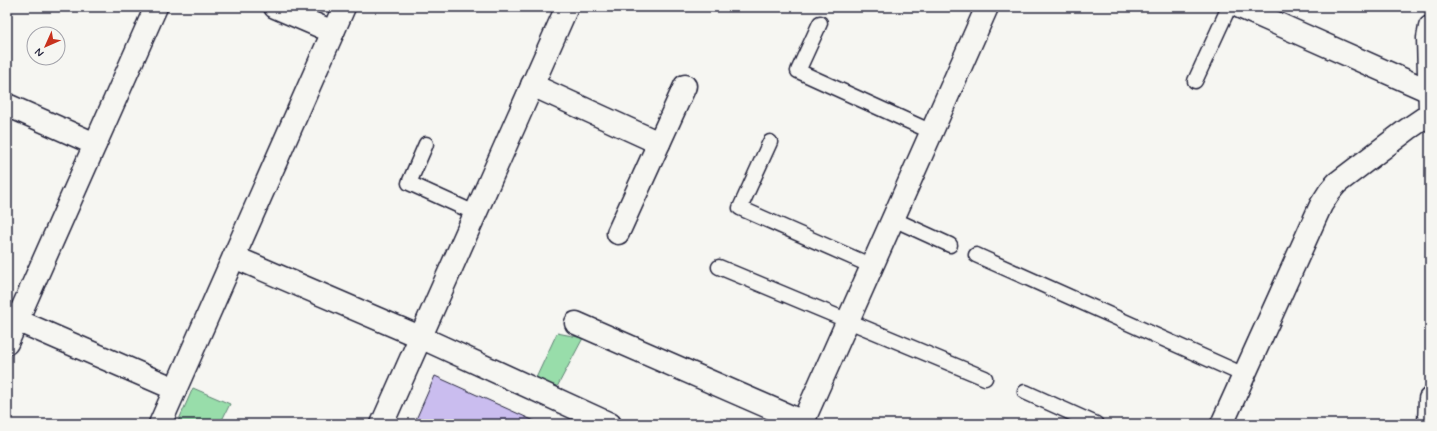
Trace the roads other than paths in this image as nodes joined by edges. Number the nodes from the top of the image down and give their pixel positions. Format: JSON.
{"nodes":[{"id":1,"x":156,"y":7,"type":"edge"},
{"id":2,"x":275,"y":7,"type":"edge"},
{"id":3,"x":344,"y":7,"type":"edge"},
{"id":4,"x":567,"y":7,"type":"edge"},
{"id":5,"x":987,"y":7,"type":"edge"},
{"id":6,"x":1229,"y":7,"type":"edge"},
{"id":7,"x":1240,"y":7,"type":"edge"},
{"id":8,"x":820,"y":23,"type":"dead end"},
{"id":9,"x":1430,"y":27,"type":"edge"},
{"id":10,"x":333,"y":32,"type":"junction"},
{"id":11,"x":1195,"y":81,"type":"dead end"},
{"id":12,"x":532,"y":85,"type":"junction"},
{"id":13,"x":685,"y":86,"type":"dead end"},
{"id":14,"x":1430,"y":101,"type":"edge"},
{"id":15,"x":7,"y":105,"type":"edge"},
{"id":16,"x":1430,"y":114,"type":"edge"},
{"id":17,"x":932,"y":132,"type":"junction"},
{"id":18,"x":770,"y":142,"type":"dead end"},
{"id":19,"x":659,"y":143,"type":"junction"},
{"id":20,"x":95,"y":144,"type":"junction"},
{"id":21,"x":426,"y":144,"type":"dead end"},
{"id":22,"x":475,"y":213,"type":"junction"},
{"id":23,"x":893,"y":219,"type":"junction"},
{"id":24,"x":618,"y":233,"type":"dead end"},
{"id":25,"x":950,"y":245,"type":"dead end"},
{"id":26,"x":976,"y":255,"type":"dead end"},
{"id":27,"x":234,"y":257,"type":"junction"},
{"id":28,"x":872,"y":266,"type":"junction"},
{"id":29,"x":719,"y":267,"type":"dead end"},
{"id":30,"x":12,"y":318,"type":"edge"},
{"id":31,"x":848,"y":321,"type":"junction"},
{"id":32,"x":576,"y":323,"type":"dead end"},
{"id":33,"x":420,"y":337,"type":"junction"},
{"id":34,"x":7,"y":343,"type":"edge"},
{"id":35,"x":1244,"y":374,"type":"junction"},
{"id":36,"x":985,"y":378,"type":"dead end"},
{"id":37,"x":175,"y":389,"type":"junction"},
{"id":38,"x":1025,"y":392,"type":"dead end"},
{"id":39,"x":1430,"y":399,"type":"edge"},
{"id":40,"x":802,"y":423,"type":"edge"},
{"id":41,"x":160,"y":424,"type":"edge"},
{"id":42,"x":382,"y":424,"type":"edge"},
{"id":43,"x":610,"y":424,"type":"edge"},
{"id":44,"x":1096,"y":424,"type":"edge"},
{"id":45,"x":1222,"y":424,"type":"edge"},
{"id":46,"x":1429,"y":424,"type":"edge"}],
"edges":[{"from":1,"to":20,"type":"street"},
{"from":2,"to":10,"type":"street"},
{"from":3,"to":10,"type":"street"},
{"from":4,"to":12,"type":"street"},
{"from":5,"to":17,"type":"street"},
{"from":6,"to":11,"type":"lane"},
{"from":7,"to":14,"type":"street"},
{"from":8,"to":17,"type":"lane"},
{"from":9,"to":14,"type":"street"},
{"from":10,"to":27,"type":"street"},
{"from":12,"to":19,"type":"street"},
{"from":12,"to":22,"type":"street"},
{"from":13,"to":19,"type":"street"},
{"from":15,"to":20,"type":"street"},
{"from":16,"to":35,"type":"street"},
{"from":17,"to":23,"type":"street"},
{"from":18,"to":28,"type":"lane"},
{"from":19,"to":24,"type":"street"},
{"from":20,"to":30,"type":"street"},
{"from":21,"to":22,"type":"lane"},
{"from":22,"to":33,"type":"street"},
{"from":23,"to":25,"type":"lane"},
{"from":23,"to":28,"type":"street"},
{"from":26,"to":35,"type":"lane"},
{"from":27,"to":33,"type":"street"},
{"from":27,"to":37,"type":"street"},
{"from":28,"to":31,"type":"street"},
{"from":29,"to":31,"type":"lane"},
{"from":30,"to":34,"type":"street"},
{"from":30,"to":37,"type":"street"},
{"from":31,"to":36,"type":"lane"},
{"from":31,"to":40,"type":"street"},
{"from":32,"to":40,"type":"street"},
{"from":33,"to":42,"type":"street"},
{"from":33,"to":43,"type":"street"},
{"from":35,"to":45,"type":"street"},
{"from":37,"to":41,"type":"street"},
{"from":38,"to":44,"type":"lane"},
{"from":39,"to":46,"type":"street"}]}
